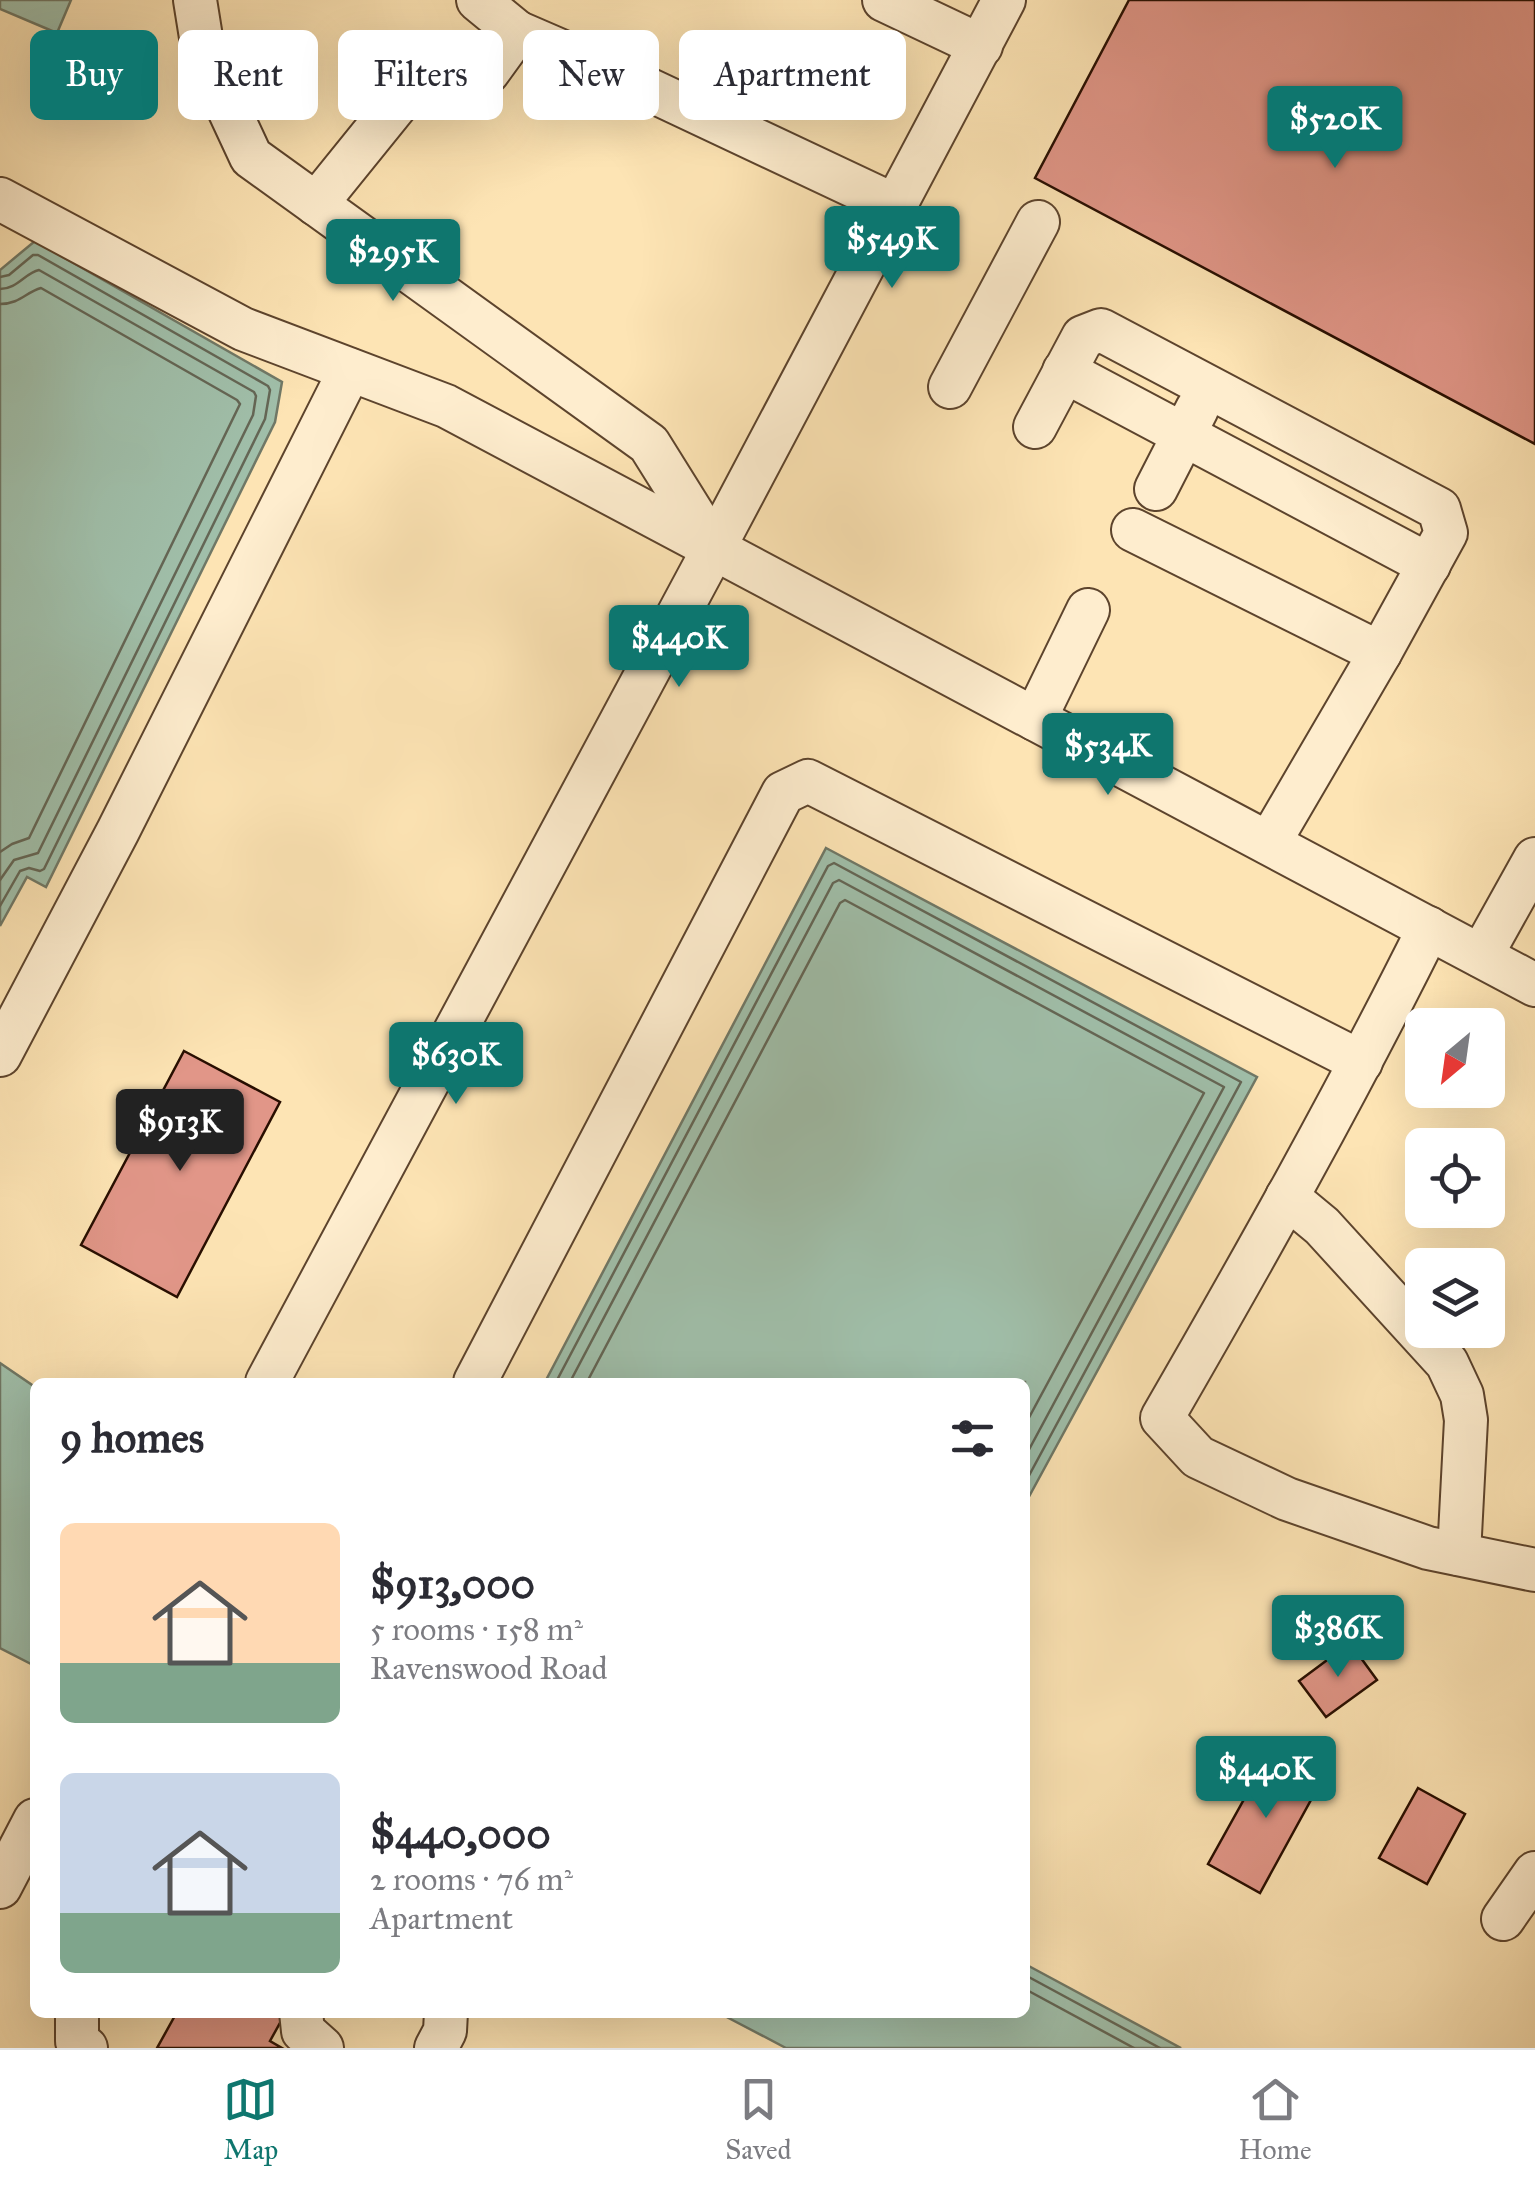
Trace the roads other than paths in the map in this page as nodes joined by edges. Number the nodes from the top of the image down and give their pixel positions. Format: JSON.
{"nodes":[{"id":1,"x":195,"y":0,"type":"edge"},
{"id":2,"x":478,"y":0,"type":"edge"},
{"id":3,"x":884,"y":0,"type":"edge"},
{"id":4,"x":1004,"y":0,"type":"edge"},
{"id":5,"x":517,"y":32,"type":"junction"},
{"id":6,"x":981,"y":46,"type":"junction"},
{"id":7,"x":0,"y":199,"type":"edge"},
{"id":8,"x":316,"y":204,"type":"junction"},
{"id":9,"x":896,"y":206,"type":"junction"},
{"id":10,"x":1038,"y":222,"type":"dead end"},
{"id":11,"x":350,"y":370,"type":"junction"},
{"id":12,"x":1064,"y":371,"type":"junction"},
{"id":13,"x":950,"y":386,"type":"dead end"},
{"id":14,"x":1209,"y":387,"type":"junction"},
{"id":15,"x":1034,"y":427,"type":"dead end"},
{"id":16,"x":1185,"y":434,"type":"junction"},
{"id":17,"x":1156,"y":489,"type":"dead end"},
{"id":18,"x":1134,"y":530,"type":"dead end"},
{"id":19,"x":714,"y":548,"type":"junction"},
{"id":20,"x":1430,"y":565,"type":"junction"},
{"id":21,"x":1088,"y":610,"type":"dead end"},
{"id":22,"x":1380,"y":653,"type":"junction"},
{"id":23,"x":1036,"y":719,"type":"junction"},
{"id":24,"x":1269,"y":843,"type":"junction"},
{"id":25,"x":1535,"y":858,"type":"edge"},
{"id":26,"x":1429,"y":928,"type":"junction"},
{"id":27,"x":1480,"y":956,"type":"junction"},
{"id":28,"x":1535,"y":984,"type":"edge"},
{"id":29,"x":0,"y":1055,"type":"edge"},
{"id":30,"x":1361,"y":1062,"type":"junction"},
{"id":31,"x":1287,"y":1197,"type":"junction"},
{"id":32,"x":269,"y":1378,"type":"edge"},
{"id":33,"x":477,"y":1378,"type":"edge"},
{"id":34,"x":1459,"y":1554,"type":"junction"},
{"id":35,"x":1535,"y":1570,"type":"edge"},
{"id":36,"x":30,"y":1830,"type":"edge"},
{"id":37,"x":1535,"y":1873,"type":"edge"},
{"id":38,"x":0,"y":1887,"type":"edge"},
{"id":39,"x":1503,"y":1919,"type":"dead end"},
{"id":40,"x":77,"y":2018,"type":"edge"},
{"id":41,"x":301,"y":2018,"type":"edge"},
{"id":42,"x":446,"y":2018,"type":"edge"},
{"id":43,"x":86,"y":2048,"type":"edge"},
{"id":44,"x":322,"y":2048,"type":"edge"},
{"id":45,"x":436,"y":2048,"type":"edge"}],
"edges":[{"from":1,"to":8,"type":"street"},
{"from":2,"to":5,"type":"street"},
{"from":3,"to":6,"type":"street"},
{"from":4,"to":6,"type":"street"},
{"from":5,"to":8,"type":"street"},
{"from":5,"to":9,"type":"street"},
{"from":6,"to":9,"type":"street"},
{"from":7,"to":11,"type":"street"},
{"from":8,"to":19,"type":"street"},
{"from":9,"to":19,"type":"street"},
{"from":10,"to":13,"type":"street"},
{"from":11,"to":19,"type":"street"},
{"from":11,"to":29,"type":"street"},
{"from":12,"to":14,"type":"street"},
{"from":12,"to":15,"type":"street"},
{"from":12,"to":16,"type":"street"},
{"from":14,"to":16,"type":"street"},
{"from":14,"to":20,"type":"street"},
{"from":16,"to":17,"type":"street"},
{"from":16,"to":20,"type":"street"},
{"from":18,"to":22,"type":"street"},
{"from":19,"to":23,"type":"street"},
{"from":19,"to":32,"type":"street"},
{"from":20,"to":22,"type":"street"},
{"from":21,"to":23,"type":"street"},
{"from":22,"to":24,"type":"street"},
{"from":23,"to":24,"type":"street"},
{"from":24,"to":26,"type":"street"},
{"from":25,"to":27,"type":"street"},
{"from":26,"to":27,"type":"street"},
{"from":26,"to":30,"type":"street"},
{"from":27,"to":28,"type":"street"},
{"from":30,"to":31,"type":"street"},
{"from":30,"to":33,"type":"street"},
{"from":31,"to":34,"type":"street"},
{"from":31,"to":34,"type":"street"},
{"from":34,"to":35,"type":"street"},
{"from":36,"to":38,"type":"street"},
{"from":37,"to":39,"type":"street"},
{"from":40,"to":43,"type":"street"},
{"from":41,"to":44,"type":"street"},
{"from":42,"to":45,"type":"street"}]}
